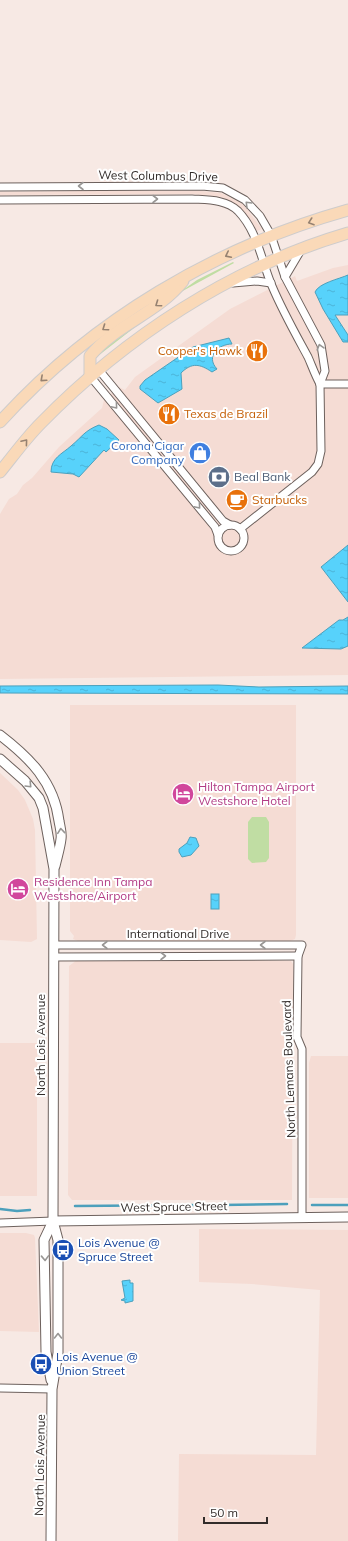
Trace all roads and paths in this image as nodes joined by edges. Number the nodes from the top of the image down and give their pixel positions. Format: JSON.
{"nodes":[{"id":1,"x":0,"y":187,"type":"edge"},
{"id":2,"x":0,"y":200,"type":"edge"},
{"id":3,"x":348,"y":210,"type":"edge"},
{"id":4,"x":348,"y":233,"type":"edge"},
{"id":5,"x":271,"y":235,"type":"junction"},
{"id":6,"x":257,"y":241,"type":"junction"},
{"id":7,"x":301,"y":249,"type":"junction"},
{"id":8,"x":279,"y":257,"type":"junction"},
{"id":9,"x":264,"y":264,"type":"junction"},
{"id":10,"x":186,"y":277,"type":"junction"},
{"id":11,"x":285,"y":278,"type":"junction"},
{"id":12,"x":271,"y":283,"type":"junction"},
{"id":13,"x":227,"y":284,"type":"junction"},
{"id":14,"x":94,"y":373,"type":"junction"},
{"id":15,"x":320,"y":384,"type":"junction"},
{"id":16,"x":348,"y":384,"type":"edge"},
{"id":17,"x":0,"y":422,"type":"edge"},
{"id":18,"x":165,"y":450,"type":"junction"},
{"id":19,"x":162,"y":463,"type":"junction"},
{"id":20,"x":0,"y":472,"type":"edge"},
{"id":21,"x":230,"y":525,"type":"junction"},
{"id":22,"x":240,"y":528,"type":"junction"},
{"id":23,"x":218,"y":535,"type":"junction"},
{"id":24,"x":0,"y":735,"type":"edge"},
{"id":25,"x":0,"y":759,"type":"edge"},
{"id":26,"x":54,"y":870,"type":"junction"},
{"id":27,"x":54,"y":945,"type":"junction"},
{"id":28,"x":122,"y":945,"type":"junction"},
{"id":29,"x":234,"y":945,"type":"junction"},
{"id":30,"x":302,"y":945,"type":"joint"},
{"id":31,"x":54,"y":956,"type":"junction"},
{"id":32,"x":122,"y":956,"type":"junction"},
{"id":33,"x":234,"y":956,"type":"junction"},
{"id":34,"x":298,"y":956,"type":"junction"},
{"id":35,"x":348,"y":1217,"type":"edge"},
{"id":36,"x":302,"y":1218,"type":"junction"},
{"id":37,"x":53,"y":1221,"type":"junction"},
{"id":38,"x":0,"y":1223,"type":"edge"},
{"id":39,"x":0,"y":1388,"type":"edge"},
{"id":40,"x":52,"y":1388,"type":"junction"},
{"id":41,"x":51,"y":1541,"type":"edge"}],
"edges":[{"from":5,"to":1,"type":"street","name":"West Columbus Drive","one_way":true},
{"from":2,"to":6,"type":"street","name":"West Columbus Drive","one_way":true},
{"from":3,"to":5,"type":"main road","one_way":true},
{"from":4,"to":7,"type":"main road"},
{"from":5,"to":6,"type":"main road"},
{"from":5,"to":8,"type":"street","name":"West Columbus Drive"},
{"from":6,"to":9,"type":"street","name":"West Columbus Drive"},
{"from":6,"to":10,"type":"main road","one_way":true},
{"from":7,"to":8,"type":"main road"},
{"from":7,"to":11,"type":"street"},
{"from":8,"to":9,"type":"main road"},
{"from":8,"to":11,"type":"street","name":"West Columbus Drive"},
{"from":9,"to":12,"type":"street","name":"West Columbus Drive"},
{"from":9,"to":13,"type":"main road"},
{"from":10,"to":14,"type":"main road","one_way":true},
{"from":10,"to":17,"type":"main road","one_way":true},
{"from":15,"to":11,"type":"street","name":"West Columbus Drive","one_way":true},
{"from":12,"to":13,"type":"street"},
{"from":12,"to":15,"type":"street","name":"West Columbus Drive"},
{"from":13,"to":14,"type":"main road"},
{"from":14,"to":18,"type":"street"},
{"from":14,"to":19,"type":"street","one_way":true},
{"from":20,"to":14,"type":"main road","one_way":true},
{"from":15,"to":16,"type":"street"},
{"from":15,"to":22,"type":"street"},
{"from":18,"to":19,"type":"street"},
{"from":18,"to":21,"type":"street"},
{"from":19,"to":23,"type":"street","one_way":true},
{"from":21,"to":22,"type":"street"},
{"from":21,"to":23,"type":"street"},
{"from":22,"to":23,"type":"street"},
{"from":26,"to":24,"type":"street","name":"North Lois Avenue","one_way":true},
{"from":25,"to":26,"type":"street","name":"North Lois Avenue","one_way":true},
{"from":26,"to":27,"type":"street","name":"North Lois Avenue"},
{"from":28,"to":27,"type":"street","name":"International Drive","one_way":true},
{"from":27,"to":31,"type":"street","name":"North Lois Avenue"},
{"from":28,"to":29,"type":"street","name":"International Drive"},
{"from":28,"to":32,"type":"street"},
{"from":30,"to":29,"type":"street","name":"International Drive","one_way":true},
{"from":29,"to":33,"type":"street"},
{"from":30,"to":34,"type":"street","name":"North Lemans Boulevard"},
{"from":31,"to":32,"type":"street","name":"International Drive"},
{"from":31,"to":37,"type":"street","name":"North Lois Avenue"},
{"from":32,"to":33,"type":"street","name":"International Drive","one_way":true},
{"from":33,"to":34,"type":"street","name":"International Drive"},
{"from":34,"to":36,"type":"street","name":"North Lemans Boulevard"},
{"from":35,"to":36,"type":"street","name":"West Spruce Street"},
{"from":36,"to":37,"type":"street","name":"West Spruce Street"},
{"from":37,"to":38,"type":"street","name":"West Spruce Street"},
{"from":40,"to":37,"type":"street","name":"North Lois Avenue","one_way":true},
{"from":37,"to":40,"type":"street","name":"North Lois Avenue","one_way":true},
{"from":39,"to":40,"type":"street"},
{"from":40,"to":41,"type":"street","name":"North Lois Avenue"}]}
